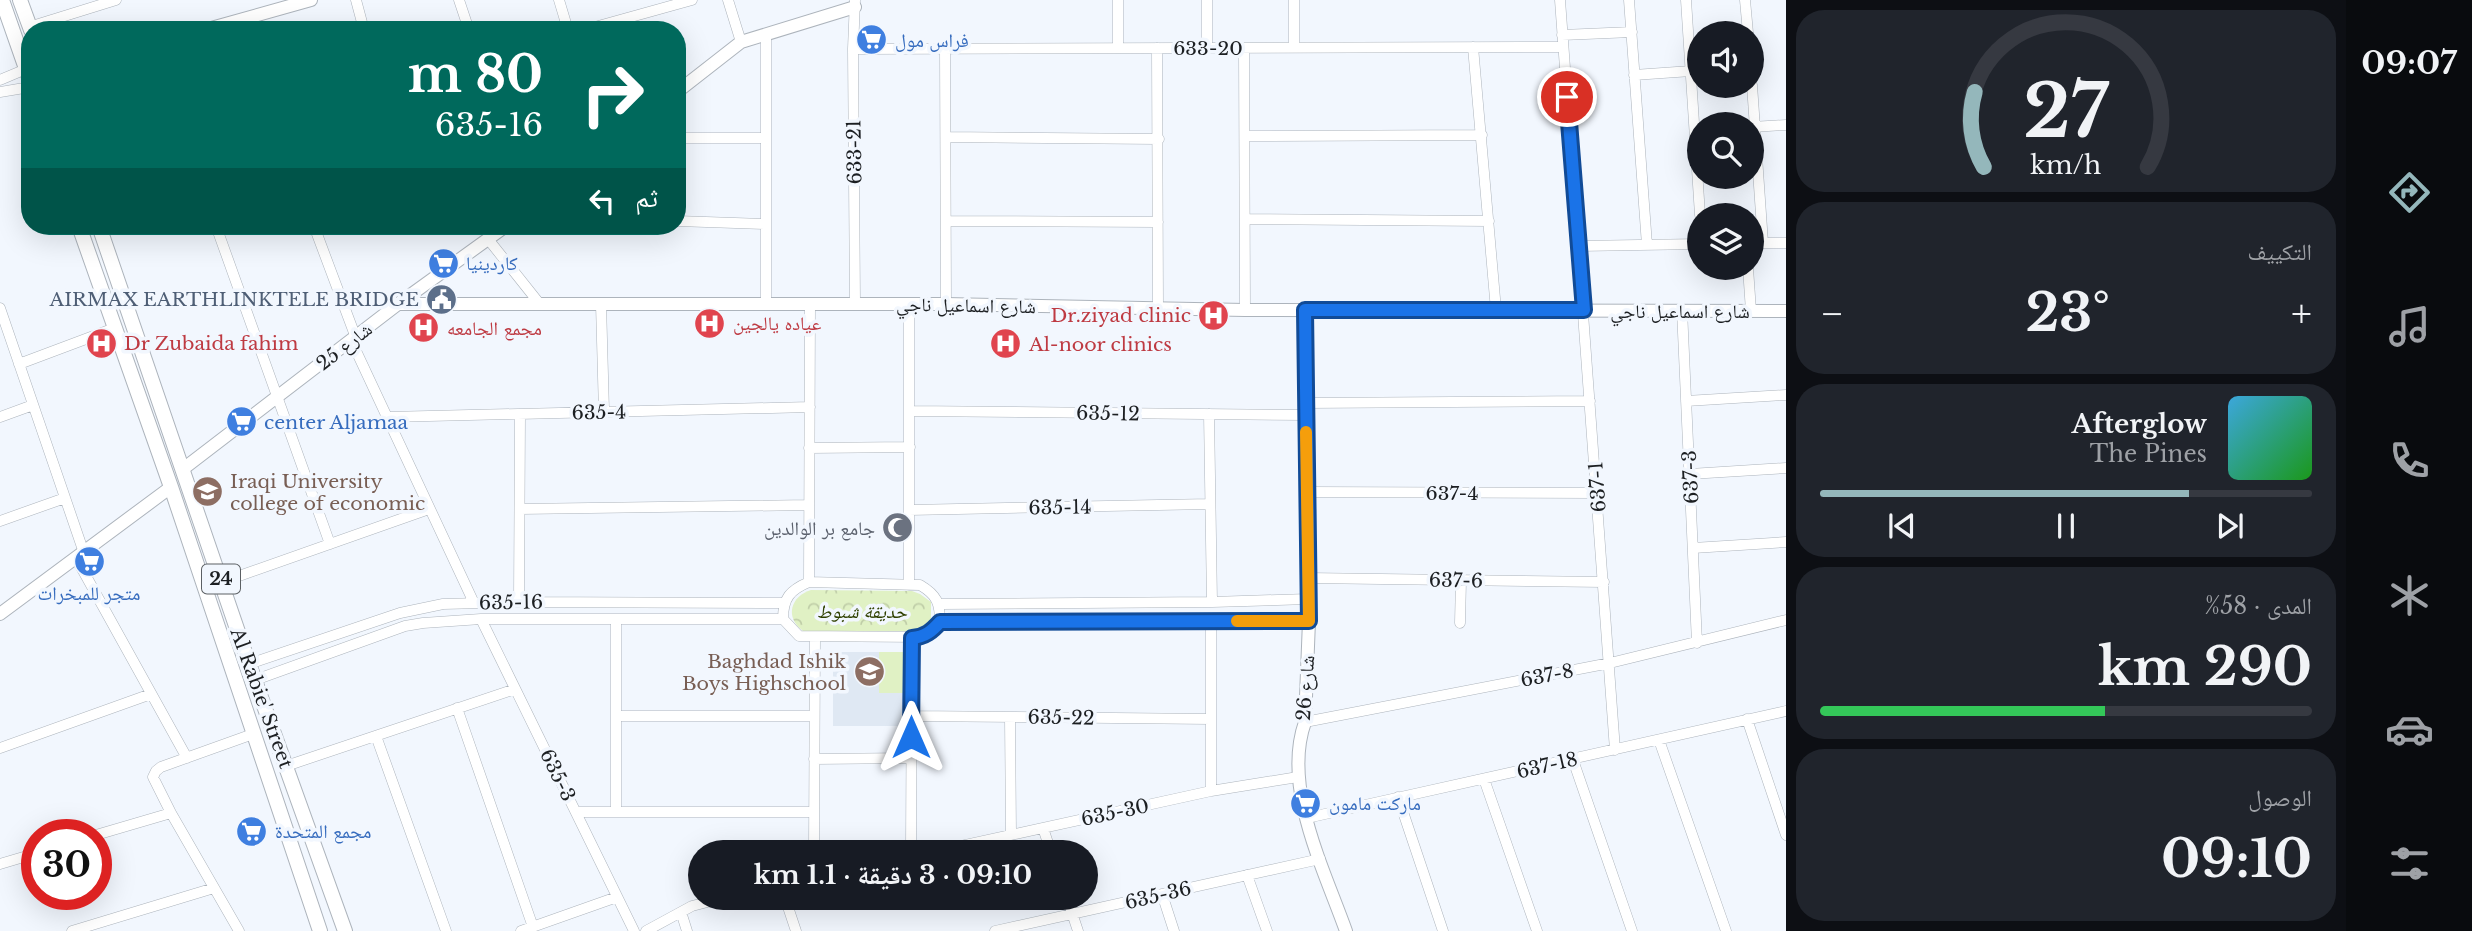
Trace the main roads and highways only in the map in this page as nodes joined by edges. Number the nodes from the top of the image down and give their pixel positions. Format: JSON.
{"nodes":[{"id":1,"x":2,"y":0,"type":"edge"},
{"id":2,"x":20,"y":0,"type":"edge"},
{"id":3,"x":28,"y":21,"type":"edge"},
{"id":4,"x":6,"y":29,"type":"edge"},
{"id":5,"x":21,"y":60,"type":"edge"},
{"id":6,"x":82,"y":235,"type":"edge"},
{"id":7,"x":102,"y":235,"type":"edge"},
{"id":8,"x":154,"y":385,"type":"junction"},
{"id":9,"x":138,"y":392,"type":"junction"},
{"id":10,"x":165,"y":417,"type":"junction"},
{"id":11,"x":148,"y":424,"type":"junction"},
{"id":12,"x":255,"y":741,"type":"junction"},
{"id":13,"x":303,"y":813,"type":"junction"},
{"id":14,"x":288,"y":838,"type":"junction"},
{"id":15,"x":335,"y":902,"type":"junction"},
{"id":16,"x":320,"y":931,"type":"edge"},
{"id":17,"x":345,"y":931,"type":"edge"}],
"edges":[{"from":1,"to":4,"type":"main road"},
{"from":2,"to":3,"type":"main road"},
{"from":4,"to":5,"type":"main road"},
{"from":6,"to":9,"type":"main road","name":"Al Rabie' Street","number":"24"},
{"from":7,"to":8,"type":"main road","name":"Al Rabie' Street","number":"24"},
{"from":8,"to":9,"type":"main road"},
{"from":8,"to":10,"type":"main road","name":"Al Rabie' Street","number":"24"},
{"from":9,"to":11,"type":"main road","name":"Al Rabie' Street","number":"24"},
{"from":10,"to":11,"type":"main road"},
{"from":10,"to":13,"type":"main road","name":"Al Rabie' Street","number":"24"},
{"from":11,"to":12,"type":"main road","name":"Al Rabie' Street","number":"24"},
{"from":12,"to":13,"type":"main road"},
{"from":12,"to":14,"type":"main road","name":"Al Rabie' Street","number":"24"},
{"from":13,"to":15,"type":"main road","name":"Al Rabie' Street","number":"24"},
{"from":14,"to":15,"type":"main road"},
{"from":14,"to":16,"type":"main road","name":"Al Rabie' Street","number":"24"},
{"from":15,"to":17,"type":"main road","name":"Al Rabie' Street","number":"24"}]}
